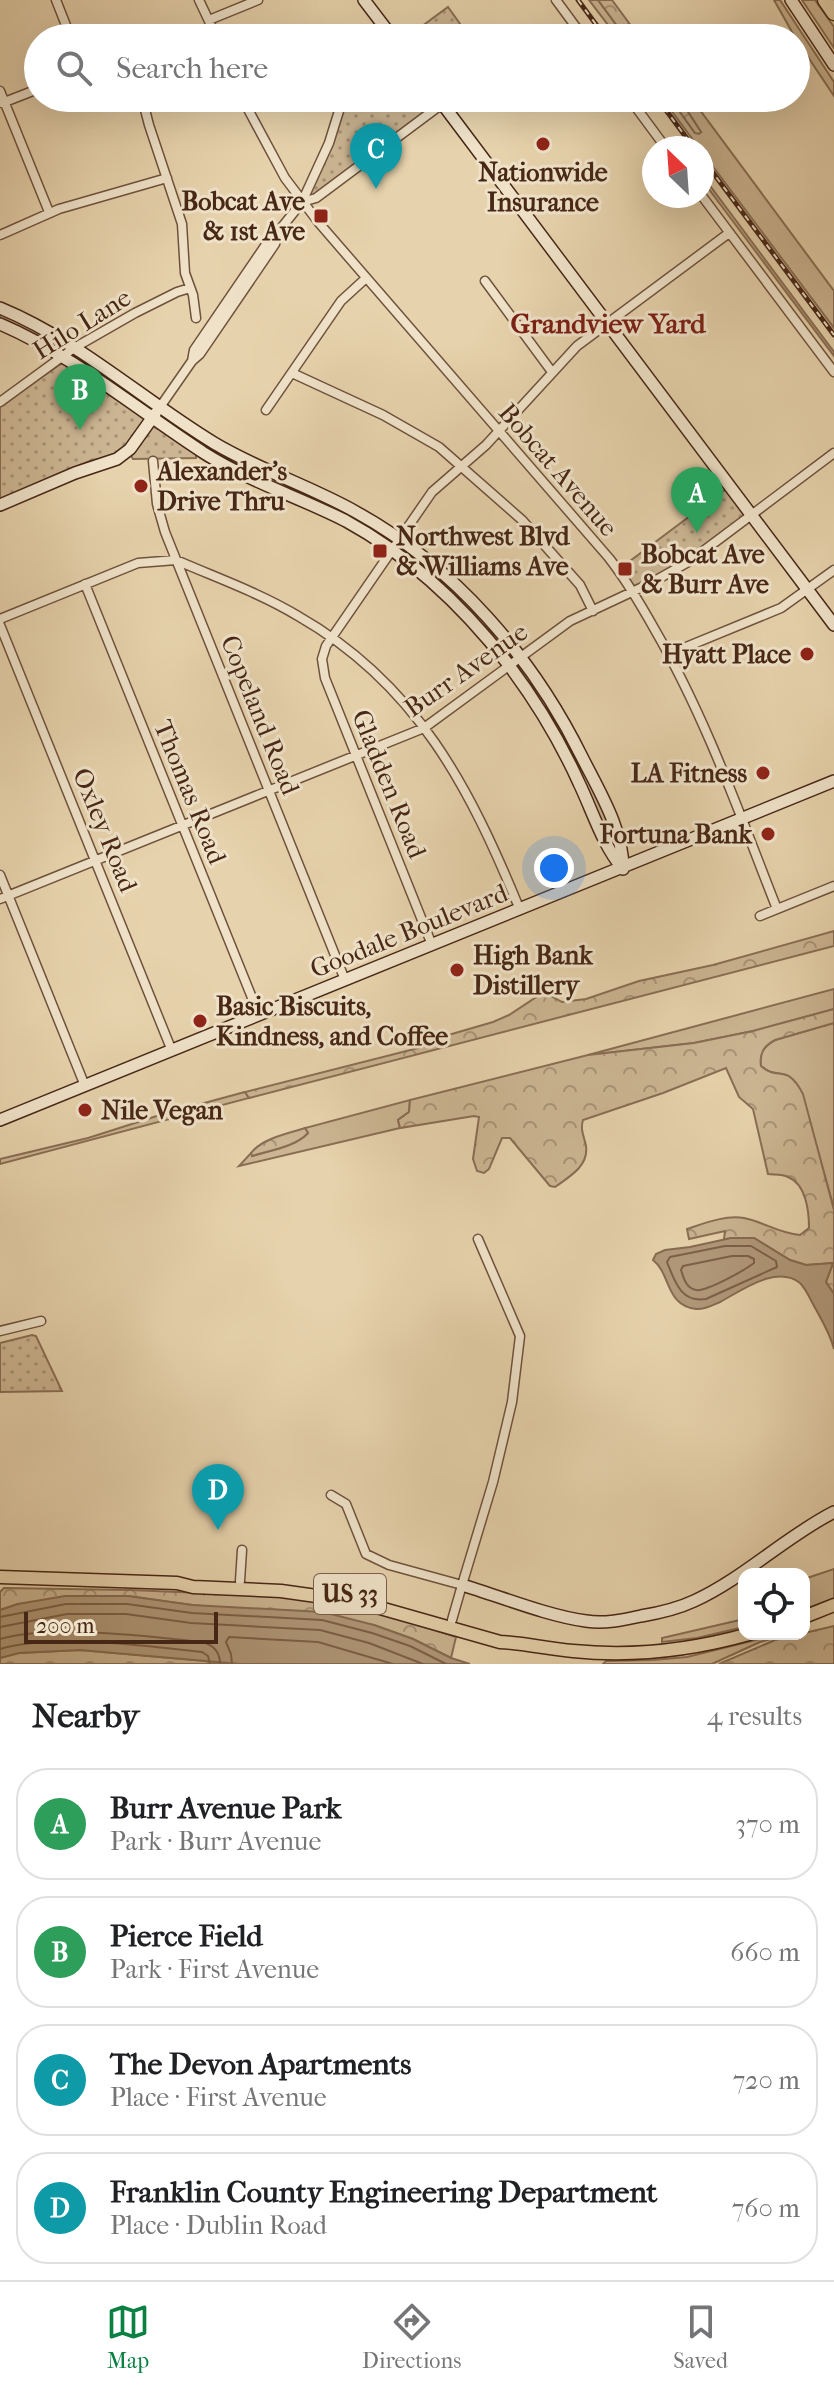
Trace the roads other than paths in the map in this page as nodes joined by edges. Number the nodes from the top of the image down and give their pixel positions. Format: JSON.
{"nodes":[{"id":1,"x":56,"y":0,"type":"edge"},
{"id":2,"x":199,"y":0,"type":"edge"},
{"id":3,"x":258,"y":0,"type":"edge"},
{"id":4,"x":364,"y":0,"type":"edge"},
{"id":5,"x":556,"y":0,"type":"edge"},
{"id":6,"x":791,"y":0,"type":"edge"},
{"id":7,"x":825,"y":0,"type":"edge"},
{"id":8,"x":834,"y":13,"type":"edge"},
{"id":9,"x":209,"y":20,"type":"junction"},
{"id":10,"x":65,"y":24,"type":"edge"},
{"id":11,"x":211,"y":24,"type":"edge"},
{"id":12,"x":382,"y":24,"type":"edge"},
{"id":13,"x":574,"y":24,"type":"edge"},
{"id":14,"x":807,"y":24,"type":"edge"},
{"id":15,"x":810,"y":29,"type":"edge"},
{"id":16,"x":834,"y":65,"type":"edge"},
{"id":17,"x":0,"y":91,"type":"edge"},
{"id":18,"x":24,"y":94,"type":"edge"},
{"id":19,"x":2,"y":103,"type":"edge"},
{"id":20,"x":146,"y":112,"type":"edge"},
{"id":21,"x":249,"y":112,"type":"edge"},
{"id":22,"x":339,"y":112,"type":"edge"},
{"id":23,"x":426,"y":112,"type":"edge"},
{"id":24,"x":448,"y":112,"type":"edge"},
{"id":25,"x":639,"y":112,"type":"edge"},
{"id":26,"x":657,"y":136,"type":"edge"},
{"id":27,"x":167,"y":178,"type":"junction"},
{"id":28,"x":302,"y":202,"type":"junction"},
{"id":29,"x":711,"y":208,"type":"edge"},
{"id":30,"x":49,"y":212,"type":"junction"},
{"id":31,"x":729,"y":233,"type":"junction"},
{"id":32,"x":0,"y":235,"type":"edge"},
{"id":33,"x":365,"y":279,"type":"junction"},
{"id":34,"x":485,"y":281,"type":"dead end"},
{"id":35,"x":190,"y":288,"type":"junction"},
{"id":36,"x":0,"y":308,"type":"edge"},
{"id":37,"x":196,"y":318,"type":"dead end"},
{"id":38,"x":607,"y":323,"type":"junction"},
{"id":39,"x":0,"y":324,"type":"edge"},
{"id":40,"x":74,"y":348,"type":"junction"},
{"id":41,"x":62,"y":358,"type":"junction"},
{"id":42,"x":552,"y":372,"type":"junction"},
{"id":43,"x":834,"y":372,"type":"edge"},
{"id":44,"x":292,"y":373,"type":"junction"},
{"id":45,"x":0,"y":402,"type":"edge"},
{"id":46,"x":160,"y":407,"type":"junction"},
{"id":47,"x":266,"y":410,"type":"dead end"},
{"id":48,"x":152,"y":418,"type":"junction"},
{"id":49,"x":498,"y":432,"type":"junction"},
{"id":50,"x":834,"y":453,"type":"edge"},
{"id":51,"x":153,"y":461,"type":"dead end"},
{"id":52,"x":460,"y":467,"type":"junction"},
{"id":53,"x":0,"y":505,"type":"edge"},
{"id":54,"x":751,"y":515,"type":"junction"},
{"id":55,"x":400,"y":539,"type":"junction"},
{"id":56,"x":392,"y":550,"type":"junction"},
{"id":57,"x":176,"y":560,"type":"junction"},
{"id":58,"x":834,"y":570,"type":"edge"},
{"id":59,"x":85,"y":584,"type":"junction"},
{"id":60,"x":807,"y":589,"type":"junction"},
{"id":61,"x":633,"y":592,"type":"junction"},
{"id":62,"x":593,"y":611,"type":"junction"},
{"id":63,"x":0,"y":619,"type":"edge"},
{"id":64,"x":0,"y":625,"type":"edge"},
{"id":65,"x":834,"y":625,"type":"edge"},
{"id":66,"x":332,"y":637,"type":"junction"},
{"id":67,"x":669,"y":654,"type":"junction"},
{"id":68,"x":521,"y":657,"type":"junction"},
{"id":69,"x":510,"y":667,"type":"junction"},
{"id":70,"x":424,"y":728,"type":"junction"},
{"id":71,"x":356,"y":755,"type":"junction"},
{"id":72,"x":834,"y":781,"type":"edge"},
{"id":73,"x":269,"y":790,"type":"junction"},
{"id":74,"x":742,"y":819,"type":"junction"},
{"id":75,"x":182,"y":825,"type":"junction"},
{"id":76,"x":95,"y":860,"type":"junction"},
{"id":77,"x":623,"y":869,"type":"junction"},
{"id":78,"x":0,"y":875,"type":"edge"},
{"id":79,"x":834,"y":886,"type":"edge"},
{"id":80,"x":4,"y":897,"type":"edge"},
{"id":81,"x":777,"y":909,"type":"junction"},
{"id":82,"x":520,"y":910,"type":"junction"},
{"id":83,"x":760,"y":916,"type":"dead end"},
{"id":84,"x":432,"y":945,"type":"junction"},
{"id":85,"x":345,"y":980,"type":"junction"},
{"id":86,"x":259,"y":1015,"type":"junction"},
{"id":87,"x":172,"y":1051,"type":"junction"},
{"id":88,"x":85,"y":1086,"type":"junction"},
{"id":89,"x":0,"y":1120,"type":"edge"},
{"id":90,"x":478,"y":1239,"type":"dead end"},
{"id":91,"x":41,"y":1321,"type":"dead end"},
{"id":92,"x":0,"y":1331,"type":"edge"},
{"id":93,"x":331,"y":1495,"type":"dead end"},
{"id":94,"x":834,"y":1512,"type":"edge"},
{"id":95,"x":242,"y":1550,"type":"dead end"},
{"id":96,"x":0,"y":1577,"type":"edge"},
{"id":97,"x":240,"y":1581,"type":"junction"},
{"id":98,"x":177,"y":1583,"type":"junction"},
{"id":99,"x":462,"y":1585,"type":"junction"},
{"id":100,"x":834,"y":1605,"type":"edge"},
{"id":101,"x":834,"y":1614,"type":"edge"},
{"id":102,"x":810,"y":1615,"type":"edge"},
{"id":103,"x":810,"y":1617,"type":"edge"},
{"id":104,"x":452,"y":1620,"type":"junction"},
{"id":105,"x":738,"y":1636,"type":"edge"},
{"id":106,"x":517,"y":1642,"type":"junction"}],
"edges":[{"from":1,"to":10,"type":"street"},
{"from":2,"to":9,"type":"street"},
{"from":3,"to":9,"type":"street"},
{"from":4,"to":12,"type":"main road"},
{"from":5,"to":13,"type":"street"},
{"from":6,"to":14,"type":"main road"},
{"from":7,"to":8,"type":"highway"},
{"from":9,"to":11,"type":"street"},
{"from":15,"to":16,"type":"main road"},
{"from":17,"to":19,"type":"street"},
{"from":18,"to":19,"type":"street"},
{"from":19,"to":30,"type":"street"},
{"from":20,"to":27,"type":"street"},
{"from":21,"to":28,"type":"street","name":"Bobcat Avenue"},
{"from":22,"to":28,"type":"street"},
{"from":23,"to":28,"type":"street"},
{"from":24,"to":38,"type":"main road"},
{"from":25,"to":26,"type":"street"},
{"from":27,"to":30,"type":"street"},
{"from":27,"to":35,"type":"street"},
{"from":28,"to":33,"type":"street","name":"Bobcat Avenue"},
{"from":28,"to":46,"type":"street"},
{"from":29,"to":31,"type":"street"},
{"from":30,"to":32,"type":"street"},
{"from":31,"to":38,"type":"street"},
{"from":31,"to":43,"type":"street"},
{"from":33,"to":44,"type":"street"},
{"from":33,"to":49,"type":"street","name":"Bobcat Avenue"},
{"from":34,"to":42,"type":"street"},
{"from":35,"to":37,"type":"street"},
{"from":35,"to":40,"type":"street","name":"Hilo Lane"},
{"from":36,"to":40,"type":"main road"},
{"from":38,"to":42,"type":"street"},
{"from":38,"to":54,"type":"main road"},
{"from":39,"to":41,"type":"main road"},
{"from":40,"to":41,"type":"street","name":"Hilo Lane"},
{"from":40,"to":46,"type":"main road"},
{"from":41,"to":45,"type":"street","name":"Hilo Lane"},
{"from":41,"to":48,"type":"main road"},
{"from":42,"to":49,"type":"street"},
{"from":44,"to":47,"type":"street"},
{"from":44,"to":52,"type":"street"},
{"from":46,"to":48,"type":"main road"},
{"from":46,"to":55,"type":"main road"},
{"from":48,"to":53,"type":"main road"},
{"from":48,"to":56,"type":"main road"},
{"from":49,"to":52,"type":"street"},
{"from":49,"to":61,"type":"street","name":"Bobcat Avenue"},
{"from":50,"to":54,"type":"street","name":"Burr Avenue"},
{"from":51,"to":57,"type":"street","name":"Copeland Road"},
{"from":52,"to":55,"type":"street"},
{"from":52,"to":62,"type":"street"},
{"from":54,"to":60,"type":"main road"},
{"from":54,"to":61,"type":"street","name":"Burr Avenue"},
{"from":55,"to":56,"type":"street"},
{"from":55,"to":68,"type":"main road"},
{"from":56,"to":66,"type":"street"},
{"from":56,"to":69,"type":"main road"},
{"from":57,"to":59,"type":"street"},
{"from":57,"to":66,"type":"street"},
{"from":57,"to":73,"type":"street","name":"Copeland Road"},
{"from":58,"to":60,"type":"street"},
{"from":59,"to":63,"type":"street"},
{"from":59,"to":75,"type":"street","name":"Thomas Road"},
{"from":60,"to":65,"type":"main road"},
{"from":60,"to":67,"type":"street"},
{"from":61,"to":62,"type":"street","name":"Burr Avenue"},
{"from":61,"to":67,"type":"street","name":"Bobcat Avenue"},
{"from":62,"to":68,"type":"street","name":"Burr Avenue"},
{"from":64,"to":76,"type":"street","name":"Oxley Road"},
{"from":66,"to":70,"type":"street"},
{"from":66,"to":71,"type":"street","name":"Gladden Road"},
{"from":67,"to":74,"type":"street","name":"Bobcat Avenue"},
{"from":68,"to":69,"type":"street","name":"Burr Avenue"},
{"from":68,"to":77,"type":"main road"},
{"from":69,"to":70,"type":"street","name":"Burr Avenue"},
{"from":69,"to":77,"type":"main road"},
{"from":70,"to":71,"type":"street","name":"Burr Avenue"},
{"from":70,"to":82,"type":"street"},
{"from":71,"to":73,"type":"street","name":"Burr Avenue"},
{"from":71,"to":84,"type":"street","name":"Gladden Road"},
{"from":72,"to":74,"type":"main road","name":"Goodale Boulevard"},
{"from":73,"to":75,"type":"street","name":"Burr Avenue"},
{"from":73,"to":85,"type":"street","name":"Copeland Road"},
{"from":74,"to":77,"type":"main road","name":"Goodale Boulevard"},
{"from":74,"to":81,"type":"street","name":"Bobcat Avenue"},
{"from":75,"to":76,"type":"street","name":"Burr Avenue"},
{"from":75,"to":86,"type":"street","name":"Thomas Road"},
{"from":76,"to":80,"type":"street","name":"Burr Avenue"},
{"from":76,"to":87,"type":"street","name":"Oxley Road"},
{"from":77,"to":82,"type":"main road","name":"Goodale Boulevard"},
{"from":78,"to":80,"type":"street"},
{"from":79,"to":81,"type":"street"},
{"from":80,"to":88,"type":"street"},
{"from":81,"to":83,"type":"street"},
{"from":82,"to":84,"type":"main road","name":"Goodale Boulevard"},
{"from":84,"to":85,"type":"main road","name":"Goodale Boulevard"},
{"from":85,"to":86,"type":"main road","name":"Goodale Boulevard"},
{"from":86,"to":87,"type":"main road","name":"Goodale Boulevard"},
{"from":87,"to":88,"type":"main road","name":"Goodale Boulevard"},
{"from":88,"to":89,"type":"main road","name":"Goodale Boulevard"},
{"from":90,"to":99,"type":"street"},
{"from":91,"to":92,"type":"street"},
{"from":93,"to":99,"type":"street"},
{"from":94,"to":99,"type":"main road"},
{"from":95,"to":97,"type":"street"},
{"from":96,"to":98,"type":"main road","number":"US 33"},
{"from":97,"to":98,"type":"main road","number":"US 33"},
{"from":97,"to":104,"type":"main road","number":"US 33"},
{"from":98,"to":106,"type":"main road","number":"US 33"},
{"from":99,"to":104,"type":"street"},
{"from":100,"to":102,"type":"main road"},
{"from":101,"to":103,"type":"main road"},
{"from":104,"to":106,"type":"main road","number":"US 33"},
{"from":105,"to":106,"type":"main road","number":"US 33"}]}
